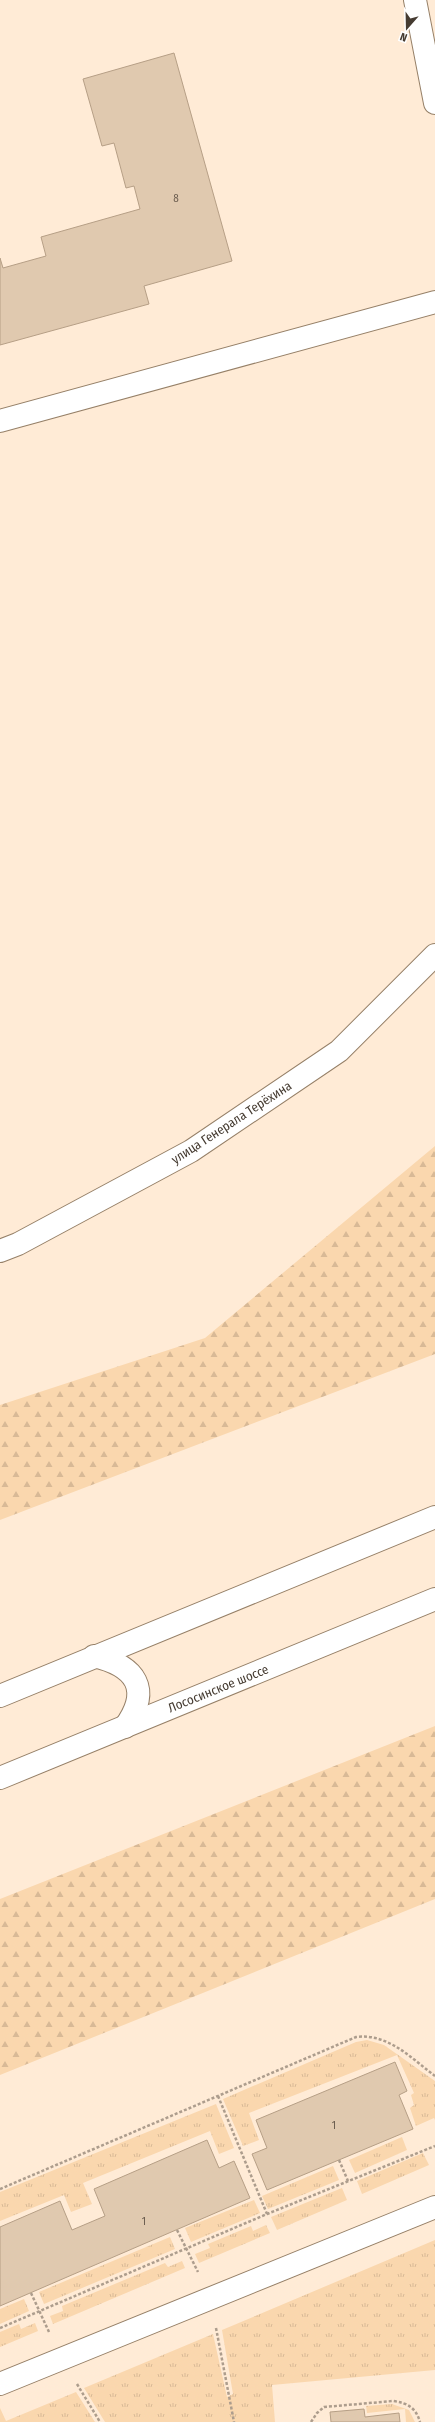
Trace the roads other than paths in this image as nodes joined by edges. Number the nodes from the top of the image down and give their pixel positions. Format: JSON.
{"nodes":[{"id":1,"x":415,"y":0,"type":"edge"},
{"id":2,"x":435,"y":103,"type":"edge"},
{"id":3,"x":435,"y":302,"type":"edge"},
{"id":4,"x":0,"y":421,"type":"edge"},
{"id":5,"x":435,"y":955,"type":"edge"},
{"id":6,"x":0,"y":1251,"type":"edge"},
{"id":7,"x":435,"y":1517,"type":"edge"},
{"id":8,"x":435,"y":1599,"type":"edge"},
{"id":9,"x":94,"y":1656,"type":"junction"},
{"id":10,"x":0,"y":1696,"type":"edge"},
{"id":11,"x":125,"y":1727,"type":"junction"},
{"id":12,"x":0,"y":1778,"type":"edge"},
{"id":13,"x":435,"y":2207,"type":"edge"},
{"id":14,"x":0,"y":2384,"type":"edge"}],
"edges":[{"from":1,"to":2,"type":"street"},
{"from":3,"to":4,"type":"street"},
{"from":5,"to":6,"type":"street","name":"улица Генерала Терёхина"},
{"from":7,"to":9,"type":"street"},
{"from":8,"to":11,"type":"street","name":"Лососинское шоссе"},
{"from":9,"to":10,"type":"street"},
{"from":9,"to":11,"type":"street"},
{"from":11,"to":12,"type":"street","name":"Лососинское шоссе"},
{"from":13,"to":14,"type":"street"}]}
